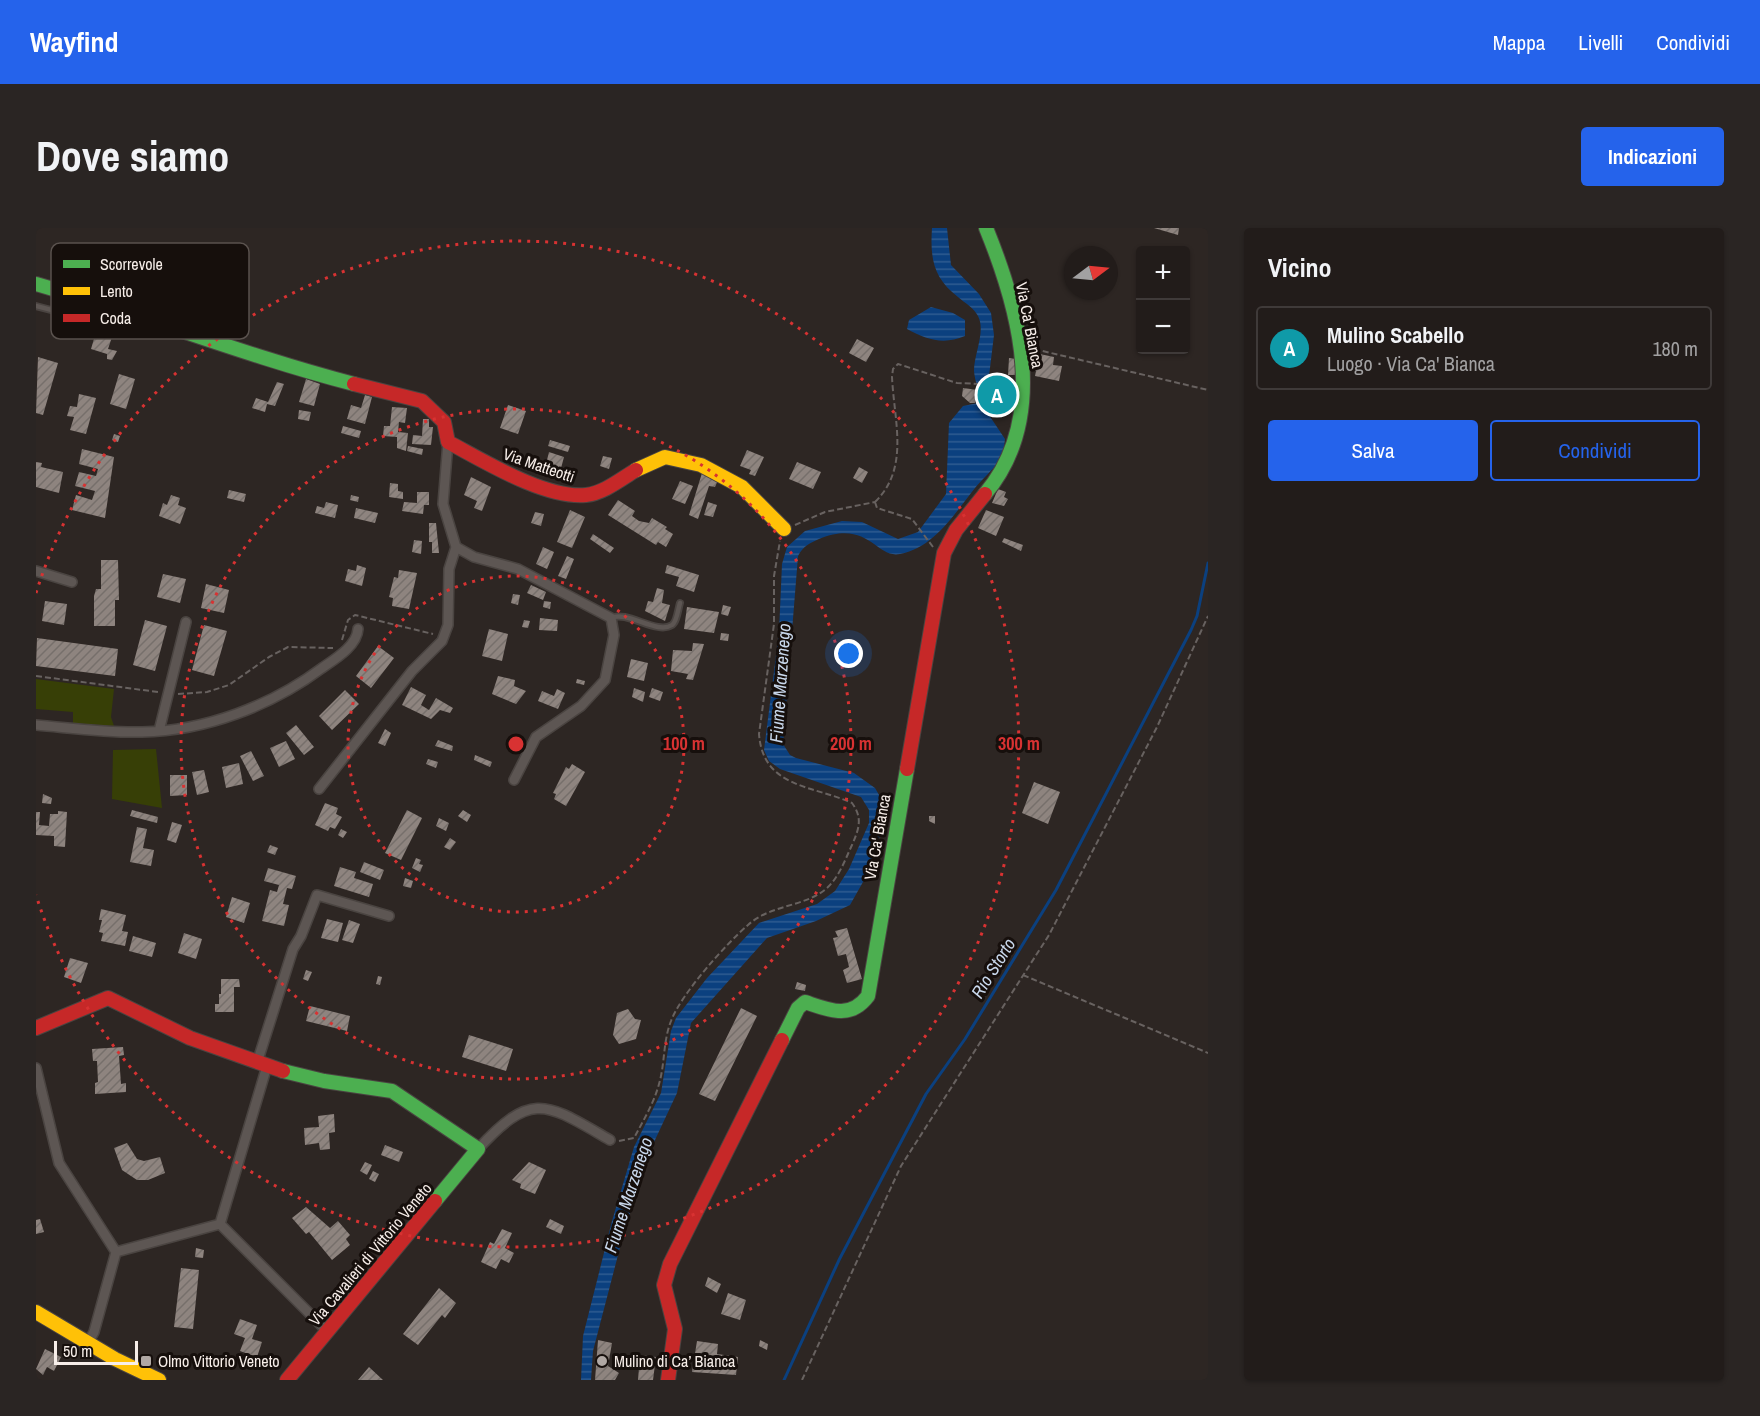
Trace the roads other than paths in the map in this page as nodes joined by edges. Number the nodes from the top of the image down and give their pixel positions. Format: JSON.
{"nodes":[{"id":1,"x":986,"y":228,"type":"edge"},
{"id":2,"x":36,"y":284,"type":"edge"},
{"id":3,"x":51,"y":288,"type":"edge"},
{"id":4,"x":36,"y":306,"type":"edge"},
{"id":5,"x":51,"y":310,"type":"edge"},
{"id":6,"x":204,"y":339,"type":"edge"},
{"id":7,"x":448,"y":442,"type":"junction"},
{"id":8,"x":784,"y":529,"type":"road end"},
{"id":9,"x":456,"y":547,"type":"junction"},
{"id":10,"x":36,"y":571,"type":"edge"},
{"id":11,"x":72,"y":582,"type":"dead end"},
{"id":12,"x":680,"y":603,"type":"dead end"},
{"id":13,"x":611,"y":618,"type":"junction"},
{"id":14,"x":186,"y":622,"type":"dead end"},
{"id":15,"x":358,"y":629,"type":"dead end"},
{"id":16,"x":36,"y":725,"type":"edge"},
{"id":17,"x":159,"y":731,"type":"junction"},
{"id":18,"x":514,"y":780,"type":"dead end"},
{"id":19,"x":319,"y":789,"type":"dead end"},
{"id":20,"x":390,"y":916,"type":"dead end"},
{"id":21,"x":36,"y":1029,"type":"edge"},
{"id":22,"x":262,"y":1065,"type":"junction"},
{"id":23,"x":36,"y":1068,"type":"edge"},
{"id":24,"x":610,"y":1140,"type":"road end"},
{"id":25,"x":478,"y":1149,"type":"junction"},
{"id":26,"x":220,"y":1224,"type":"junction"},
{"id":27,"x":116,"y":1251,"type":"junction"},
{"id":28,"x":36,"y":1312,"type":"edge"},
{"id":29,"x":327,"y":1331,"type":"junction"},
{"id":30,"x":88,"y":1343,"type":"junction"},
{"id":31,"x":159,"y":1380,"type":"edge"},
{"id":32,"x":287,"y":1380,"type":"edge"},
{"id":33,"x":668,"y":1380,"type":"edge"}],
"edges":[{"from":1,"to":33,"type":"street","name":"Via Ca' Bianca"},
{"from":2,"to":3,"type":"street"},
{"from":4,"to":5,"type":"lane"},
{"from":6,"to":7,"type":"street"},
{"from":7,"to":8,"type":"street","name":"Via Matteotti"},
{"from":7,"to":9,"type":"street"},
{"from":9,"to":13,"type":"street"},
{"from":9,"to":19,"type":"street"},
{"from":10,"to":11,"type":"street"},
{"from":12,"to":13,"type":"lane"},
{"from":13,"to":18,"type":"street"},
{"from":14,"to":17,"type":"street"},
{"from":15,"to":17,"type":"street"},
{"from":16,"to":17,"type":"street"},
{"from":20,"to":22,"type":"street"},
{"from":21,"to":22,"type":"street"},
{"from":22,"to":25,"type":"street"},
{"from":22,"to":26,"type":"street"},
{"from":23,"to":27,"type":"street"},
{"from":24,"to":25,"type":"street","name":"Via Cavalieri di Vittorio Veneto"},
{"from":25,"to":29,"type":"street","name":"Via Cavalieri di Vittorio Veneto"},
{"from":26,"to":27,"type":"street"},
{"from":26,"to":29,"type":"street"},
{"from":27,"to":30,"type":"street"},
{"from":28,"to":30,"type":"street"},
{"from":29,"to":32,"type":"street","name":"Via Cavalieri di Vittorio Veneto"},
{"from":30,"to":31,"type":"street"}]}
